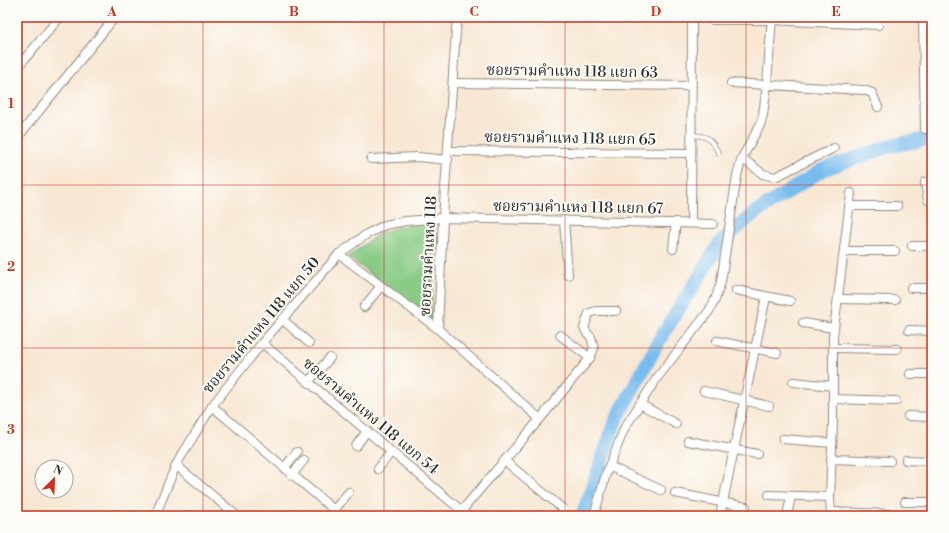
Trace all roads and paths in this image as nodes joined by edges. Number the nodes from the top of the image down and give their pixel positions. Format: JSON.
{"nodes":[{"id":1,"x":115,"y":17,"type":"edge"},
{"id":2,"x":457,"y":17,"type":"edge"},
{"id":3,"x":692,"y":17,"type":"edge"},
{"id":4,"x":923,"y":17,"type":"edge"},
{"id":5,"x":56,"y":18,"type":"edge"},
{"id":6,"x":772,"y":19,"type":"edge"},
{"id":7,"x":712,"y":20,"type":"dead end"},
{"id":8,"x":878,"y":25,"type":"dead end"},
{"id":9,"x":18,"y":66,"type":"edge"},
{"id":10,"x":731,"y":83,"type":"dead end"},
{"id":11,"x":453,"y":84,"type":"junction"},
{"id":12,"x":767,"y":84,"type":"junction"},
{"id":13,"x":691,"y":86,"type":"junction"},
{"id":14,"x":878,"y":107,"type":"dead end"},
{"id":15,"x":925,"y":129,"type":"dead end"},
{"id":16,"x":691,"y":135,"type":"junction"},
{"id":17,"x":17,"y":138,"type":"edge"},
{"id":18,"x":834,"y":148,"type":"dead end"},
{"id":19,"x":448,"y":151,"type":"junction"},
{"id":20,"x":691,"y":153,"type":"junction"},
{"id":21,"x":719,"y":153,"type":"dead end"},
{"id":22,"x":742,"y":158,"type":"junction"},
{"id":23,"x":371,"y":159,"type":"dead end"},
{"id":24,"x":448,"y":160,"type":"junction"},
{"id":25,"x":925,"y":182,"type":"dead end"},
{"id":26,"x":851,"y":193,"type":"dead end"},
{"id":27,"x":932,"y":202,"type":"edge"},
{"id":28,"x":849,"y":206,"type":"junction"},
{"id":29,"x":897,"y":206,"type":"dead end"},
{"id":30,"x":443,"y":218,"type":"junction"},
{"id":31,"x":564,"y":220,"type":"junction"},
{"id":32,"x":676,"y":222,"type":"junction"},
{"id":33,"x":691,"y":222,"type":"junction"},
{"id":34,"x":714,"y":224,"type":"dead end"},
{"id":35,"x":912,"y":246,"type":"dead end"},
{"id":36,"x":932,"y":246,"type":"edge"},
{"id":37,"x":673,"y":249,"type":"dead end"},
{"id":38,"x":844,"y":251,"type":"junction"},
{"id":39,"x":895,"y":251,"type":"dead end"},
{"id":40,"x":339,"y":254,"type":"junction"},
{"id":41,"x":568,"y":275,"type":"dead end"},
{"id":42,"x":381,"y":286,"type":"junction"},
{"id":43,"x":911,"y":288,"type":"dead end"},
{"id":44,"x":932,"y":288,"type":"edge"},
{"id":45,"x":736,"y":290,"type":"dead end"},
{"id":46,"x":766,"y":297,"type":"junction"},
{"id":47,"x":838,"y":299,"type":"junction"},
{"id":48,"x":895,"y":300,"type":"dead end"},
{"id":49,"x":790,"y":301,"type":"dead end"},
{"id":50,"x":364,"y":307,"type":"dead end"},
{"id":51,"x":616,"y":311,"type":"dead end"},
{"id":52,"x":282,"y":319,"type":"junction"},
{"id":53,"x":803,"y":323,"type":"dead end"},
{"id":54,"x":834,"y":328,"type":"junction"},
{"id":55,"x":438,"y":329,"type":"junction"},
{"id":56,"x":908,"y":330,"type":"dead end"},
{"id":57,"x":932,"y":331,"type":"edge"},
{"id":58,"x":560,"y":335,"type":"dead end"},
{"id":59,"x":717,"y":341,"type":"dead end"},
{"id":60,"x":262,"y":343,"type":"junction"},
{"id":61,"x":310,"y":343,"type":"dead end"},
{"id":62,"x":834,"y":348,"type":"junction"},
{"id":63,"x":755,"y":349,"type":"junction"},
{"id":64,"x":897,"y":349,"type":"dead end"},
{"id":65,"x":777,"y":353,"type":"dead end"},
{"id":66,"x":330,"y":358,"type":"dead end"},
{"id":67,"x":590,"y":358,"type":"junction"},
{"id":68,"x":910,"y":374,"type":"dead end"},
{"id":69,"x":932,"y":374,"type":"edge"},
{"id":70,"x":308,"y":382,"type":"junction"},
{"id":71,"x":793,"y":382,"type":"dead end"},
{"id":72,"x":833,"y":386,"type":"junction"},
{"id":73,"x":704,"y":391,"type":"dead end"},
{"id":74,"x":744,"y":400,"type":"junction"},
{"id":75,"x":833,"y":400,"type":"junction"},
{"id":76,"x":896,"y":401,"type":"dead end"},
{"id":77,"x":640,"y":404,"type":"junction"},
{"id":78,"x":212,"y":406,"type":"junction"},
{"id":79,"x":769,"y":406,"type":"dead end"},
{"id":80,"x":908,"y":416,"type":"dead end"},
{"id":81,"x":932,"y":417,"type":"edge"},
{"id":82,"x":540,"y":419,"type":"junction"},
{"id":83,"x":676,"y":424,"type":"dead end"},
{"id":84,"x":367,"y":432,"type":"junction"},
{"id":85,"x":783,"y":439,"type":"dead end"},
{"id":86,"x":688,"y":441,"type":"dead end"},
{"id":87,"x":832,"y":444,"type":"junction"},
{"id":88,"x":356,"y":446,"type":"dead end"},
{"id":89,"x":734,"y":450,"type":"junction"},
{"id":90,"x":297,"y":452,"type":"dead end"},
{"id":91,"x":391,"y":452,"type":"junction"},
{"id":92,"x":757,"y":454,"type":"dead end"},
{"id":93,"x":831,"y":459,"type":"junction"},
{"id":94,"x":304,"y":460,"type":"dead end"},
{"id":95,"x":906,"y":460,"type":"dead end"},
{"id":96,"x":505,"y":461,"type":"junction"},
{"id":97,"x":890,"y":461,"type":"dead end"},
{"id":98,"x":932,"y":461,"type":"edge"},
{"id":99,"x":176,"y":465,"type":"junction"},
{"id":100,"x":609,"y":466,"type":"junction"},
{"id":101,"x":284,"y":468,"type":"junction"},
{"id":102,"x":378,"y":469,"type":"dead end"},
{"id":103,"x":292,"y":475,"type":"junction"},
{"id":104,"x":661,"y":490,"type":"dead end"},
{"id":105,"x":349,"y":492,"type":"dead end"},
{"id":106,"x":675,"y":493,"type":"dead end"},
{"id":107,"x":768,"y":495,"type":"dead end"},
{"id":108,"x":790,"y":496,"type":"junction"},
{"id":109,"x":830,"y":497,"type":"junction"},
{"id":110,"x":906,"y":502,"type":"dead end"},
{"id":111,"x":932,"y":502,"type":"edge"},
{"id":112,"x":723,"y":503,"type":"junction"},
{"id":113,"x":746,"y":508,"type":"dead end"},
{"id":114,"x":563,"y":509,"type":"dead end"},
{"id":115,"x":334,"y":510,"type":"junction"},
{"id":116,"x":462,"y":514,"type":"edge"},
{"id":117,"x":831,"y":514,"type":"edge"},
{"id":118,"x":890,"y":514,"type":"dead end"},
{"id":119,"x":155,"y":516,"type":"edge"},
{"id":120,"x":237,"y":516,"type":"edge"},
{"id":121,"x":341,"y":516,"type":"edge"},
{"id":122,"x":594,"y":516,"type":"edge"},
{"id":123,"x":720,"y":516,"type":"edge"},
{"id":124,"x":787,"y":516,"type":"edge"}],
"edges":[{"from":1,"to":17,"type":"street"},
{"from":2,"to":11,"type":"street","name":"ซอยรามคำแหง 118"},
{"from":3,"to":13,"type":"street"},
{"from":4,"to":15,"type":"street"},
{"from":5,"to":9,"type":"street"},
{"from":6,"to":7,"type":"street"},
{"from":6,"to":8,"type":"street"},
{"from":6,"to":12,"type":"street"},
{"from":10,"to":12,"type":"street"},
{"from":11,"to":13,"type":"street","name":"ซอยรามคำแหง 118 แยก 63"},
{"from":11,"to":19,"type":"street","name":"ซอยรามคำแหง 118"},
{"from":12,"to":14,"type":"street"},
{"from":12,"to":22,"type":"street"},
{"from":13,"to":16,"type":"street"},
{"from":16,"to":20,"type":"street"},
{"from":16,"to":21,"type":"lane"},
{"from":18,"to":22,"type":"street"},
{"from":19,"to":20,"type":"street","name":"ซอยรามคำแหง 118 แยก 65"},
{"from":19,"to":24,"type":"street","name":"ซอยรามคำแหง 118"},
{"from":20,"to":33,"type":"street"},
{"from":22,"to":77,"type":"street"},
{"from":23,"to":24,"type":"street"},
{"from":24,"to":30,"type":"street","name":"ซอยรามคำแหง 118"},
{"from":25,"to":27,"type":"street"},
{"from":26,"to":28,"type":"street"},
{"from":28,"to":29,"type":"street"},
{"from":28,"to":38,"type":"street"},
{"from":30,"to":31,"type":"street","name":"ซอยรามคำแหง 118 แยก 67"},
{"from":30,"to":40,"type":"street","name":"ซอยรามคำแหง 118 แยก 50"},
{"from":30,"to":55,"type":"street","name":"ซอยรามคำแหง 118"},
{"from":31,"to":32,"type":"street","name":"ซอยรามคำแหง 118 แยก 67"},
{"from":31,"to":41,"type":"street"},
{"from":32,"to":33,"type":"street","name":"ซอยรามคำแหง 118 แยก 67"},
{"from":32,"to":37,"type":"street"},
{"from":33,"to":34,"type":"street","name":"ซอยรามคำแหง 118 แยก 67"},
{"from":35,"to":36,"type":"street"},
{"from":38,"to":39,"type":"street"},
{"from":38,"to":47,"type":"street"},
{"from":40,"to":42,"type":"street"},
{"from":40,"to":52,"type":"street","name":"ซอยรามคำแหง 118 แยก 50"},
{"from":42,"to":50,"type":"street"},
{"from":42,"to":55,"type":"street"},
{"from":43,"to":44,"type":"street"},
{"from":45,"to":46,"type":"street"},
{"from":46,"to":49,"type":"street"},
{"from":46,"to":63,"type":"street"},
{"from":47,"to":48,"type":"street"},
{"from":47,"to":54,"type":"street"},
{"from":51,"to":67,"type":"street"},
{"from":52,"to":60,"type":"street","name":"ซอยรามคำแหง 118 แยก 50"},
{"from":52,"to":61,"type":"street"},
{"from":53,"to":54,"type":"street"},
{"from":54,"to":62,"type":"street"},
{"from":55,"to":82,"type":"street","name":"ซอยรามคำแหง 118"},
{"from":56,"to":57,"type":"street"},
{"from":58,"to":67,"type":"street"},
{"from":59,"to":63,"type":"street"},
{"from":60,"to":70,"type":"street","name":"ซอยรามคำแหง 118 แยก 54"},
{"from":60,"to":78,"type":"street","name":"ซอยรามคำแหง 118 แยก 50"},
{"from":62,"to":64,"type":"street"},
{"from":62,"to":72,"type":"street"},
{"from":63,"to":65,"type":"street"},
{"from":63,"to":74,"type":"street"},
{"from":66,"to":70,"type":"street"},
{"from":67,"to":82,"type":"street"},
{"from":68,"to":69,"type":"street"},
{"from":70,"to":84,"type":"street","name":"ซอยรามคำแหง 118 แยก 54"},
{"from":71,"to":72,"type":"street"},
{"from":72,"to":75,"type":"street"},
{"from":73,"to":74,"type":"street"},
{"from":74,"to":79,"type":"street"},
{"from":74,"to":89,"type":"street"},
{"from":75,"to":76,"type":"street"},
{"from":75,"to":87,"type":"street"},
{"from":77,"to":83,"type":"street"},
{"from":77,"to":100,"type":"street"},
{"from":78,"to":99,"type":"street","name":"ซอยรามคำแหง 118 แยก 50"},
{"from":78,"to":101,"type":"street"},
{"from":80,"to":81,"type":"street"},
{"from":82,"to":96,"type":"street"},
{"from":84,"to":88,"type":"street"},
{"from":84,"to":91,"type":"street","name":"ซอยรามคำแหง 118 แยก 54"},
{"from":85,"to":87,"type":"street"},
{"from":86,"to":89,"type":"street"},
{"from":87,"to":93,"type":"street"},
{"from":89,"to":92,"type":"street"},
{"from":89,"to":112,"type":"street"},
{"from":90,"to":101,"type":"street"},
{"from":91,"to":102,"type":"street"},
{"from":91,"to":116,"type":"street","name":"ซอยรามคำแหง 118 แยก 54"},
{"from":93,"to":97,"type":"street"},
{"from":93,"to":109,"type":"street"},
{"from":94,"to":103,"type":"street"},
{"from":95,"to":98,"type":"street"},
{"from":96,"to":114,"type":"street"},
{"from":96,"to":116,"type":"street"},
{"from":99,"to":119,"type":"street","name":"ซอยรามคำแหง 118 แยก 50"},
{"from":99,"to":120,"type":"street"},
{"from":100,"to":104,"type":"street"},
{"from":100,"to":122,"type":"street"},
{"from":101,"to":103,"type":"street"},
{"from":103,"to":115,"type":"street"},
{"from":105,"to":115,"type":"street"},
{"from":106,"to":112,"type":"street"},
{"from":107,"to":108,"type":"street"},
{"from":108,"to":109,"type":"street"},
{"from":108,"to":124,"type":"street"},
{"from":109,"to":117,"type":"street"},
{"from":110,"to":111,"type":"street"},
{"from":112,"to":113,"type":"street"},
{"from":112,"to":123,"type":"street"},
{"from":115,"to":121,"type":"street"},
{"from":117,"to":118,"type":"street"}]}
